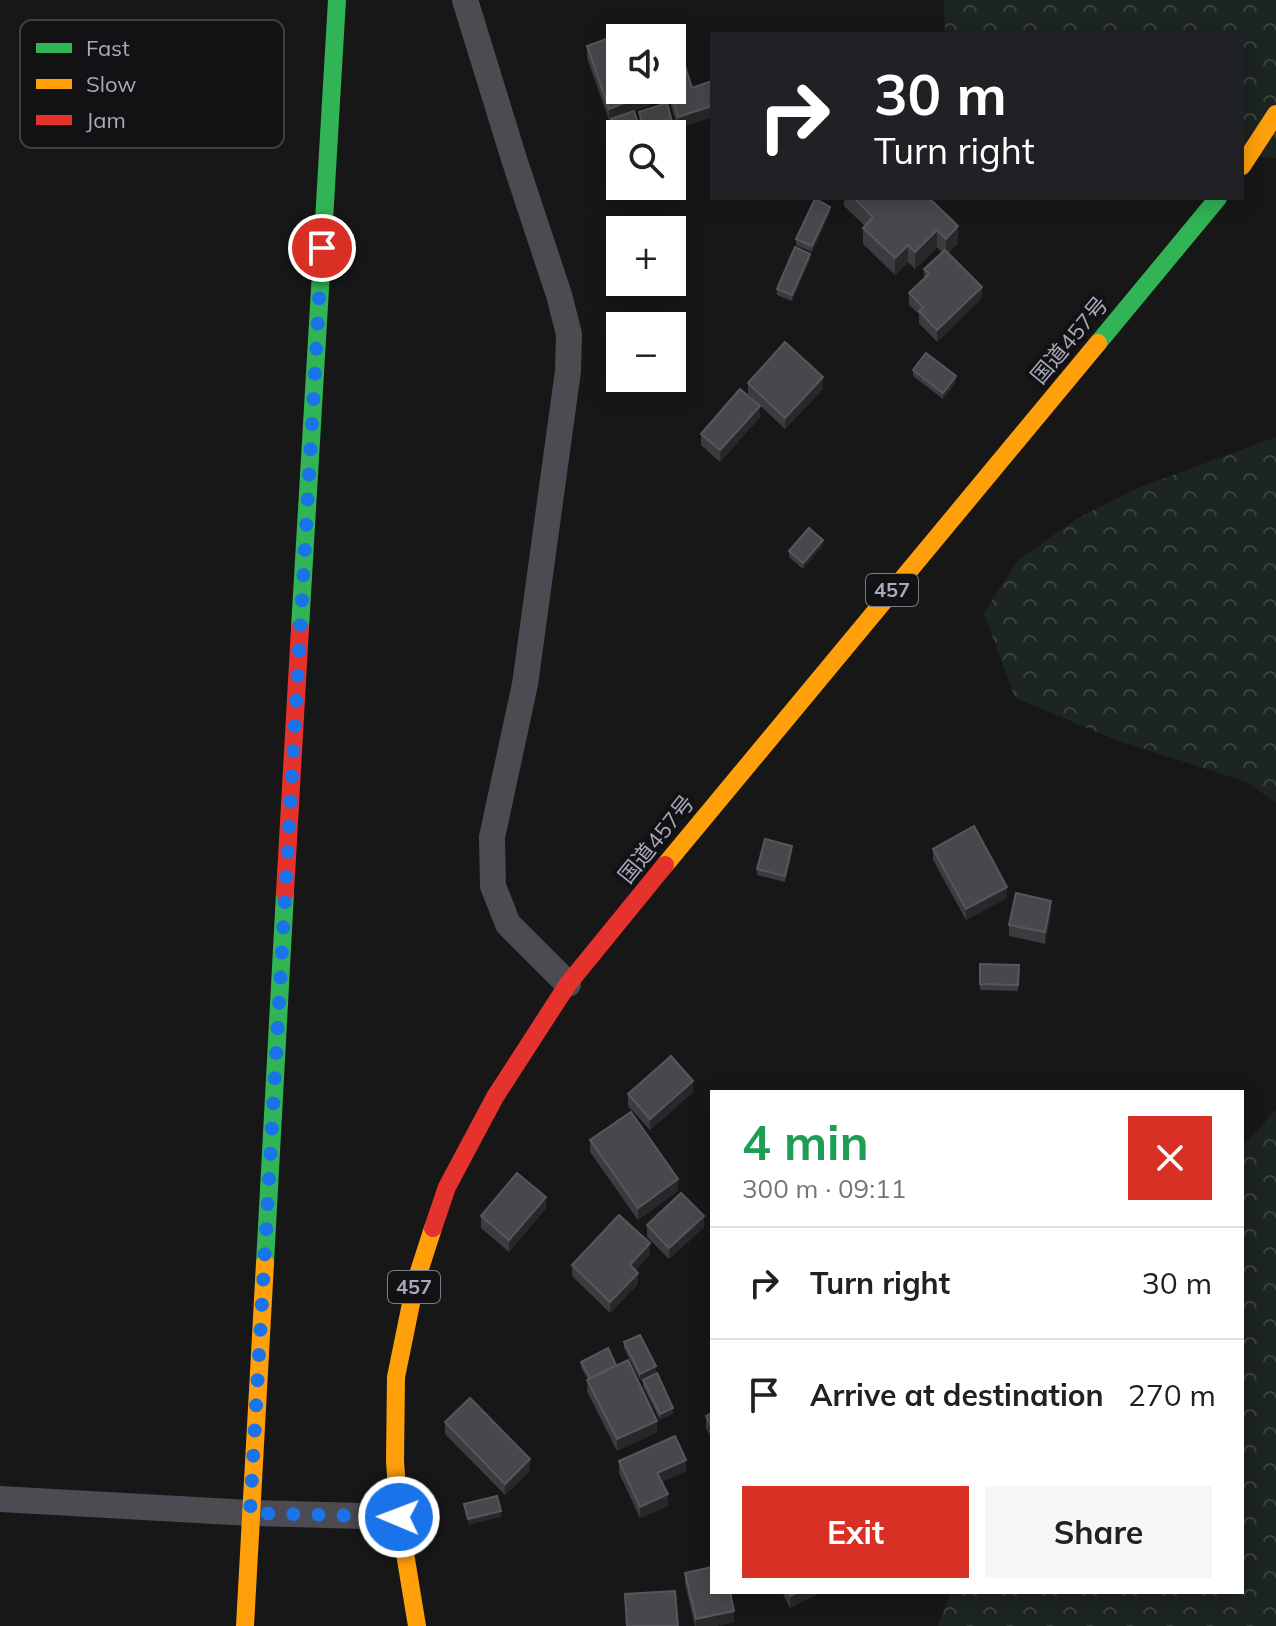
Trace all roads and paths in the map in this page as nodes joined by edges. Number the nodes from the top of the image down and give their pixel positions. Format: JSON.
{"nodes":[{"id":1,"x":337,"y":0,"type":"edge"},
{"id":2,"x":465,"y":0,"type":"edge"},
{"id":3,"x":1276,"y":114,"type":"edge"},
{"id":4,"x":1244,"y":163,"type":"edge"},
{"id":5,"x":1216,"y":200,"type":"edge"},
{"id":6,"x":568,"y":984,"type":"junction"},
{"id":7,"x":0,"y":1499,"type":"edge"},
{"id":8,"x":250,"y":1513,"type":"junction"},
{"id":9,"x":399,"y":1517,"type":"junction"},
{"id":10,"x":245,"y":1626,"type":"edge"},
{"id":11,"x":417,"y":1626,"type":"edge"}],
"edges":[{"from":1,"to":8,"type":"main road"},
{"from":2,"to":6,"type":"street"},
{"from":3,"to":4,"type":"main road"},
{"from":5,"to":6,"type":"main road","name":"国道457号","number":"457"},
{"from":6,"to":9,"type":"main road","name":"国道457号","number":"457"},
{"from":7,"to":8,"type":"street"},
{"from":8,"to":9,"type":"street"},
{"from":8,"to":10,"type":"main road"},
{"from":9,"to":11,"type":"main road","name":"国道457号","number":"457"}]}
